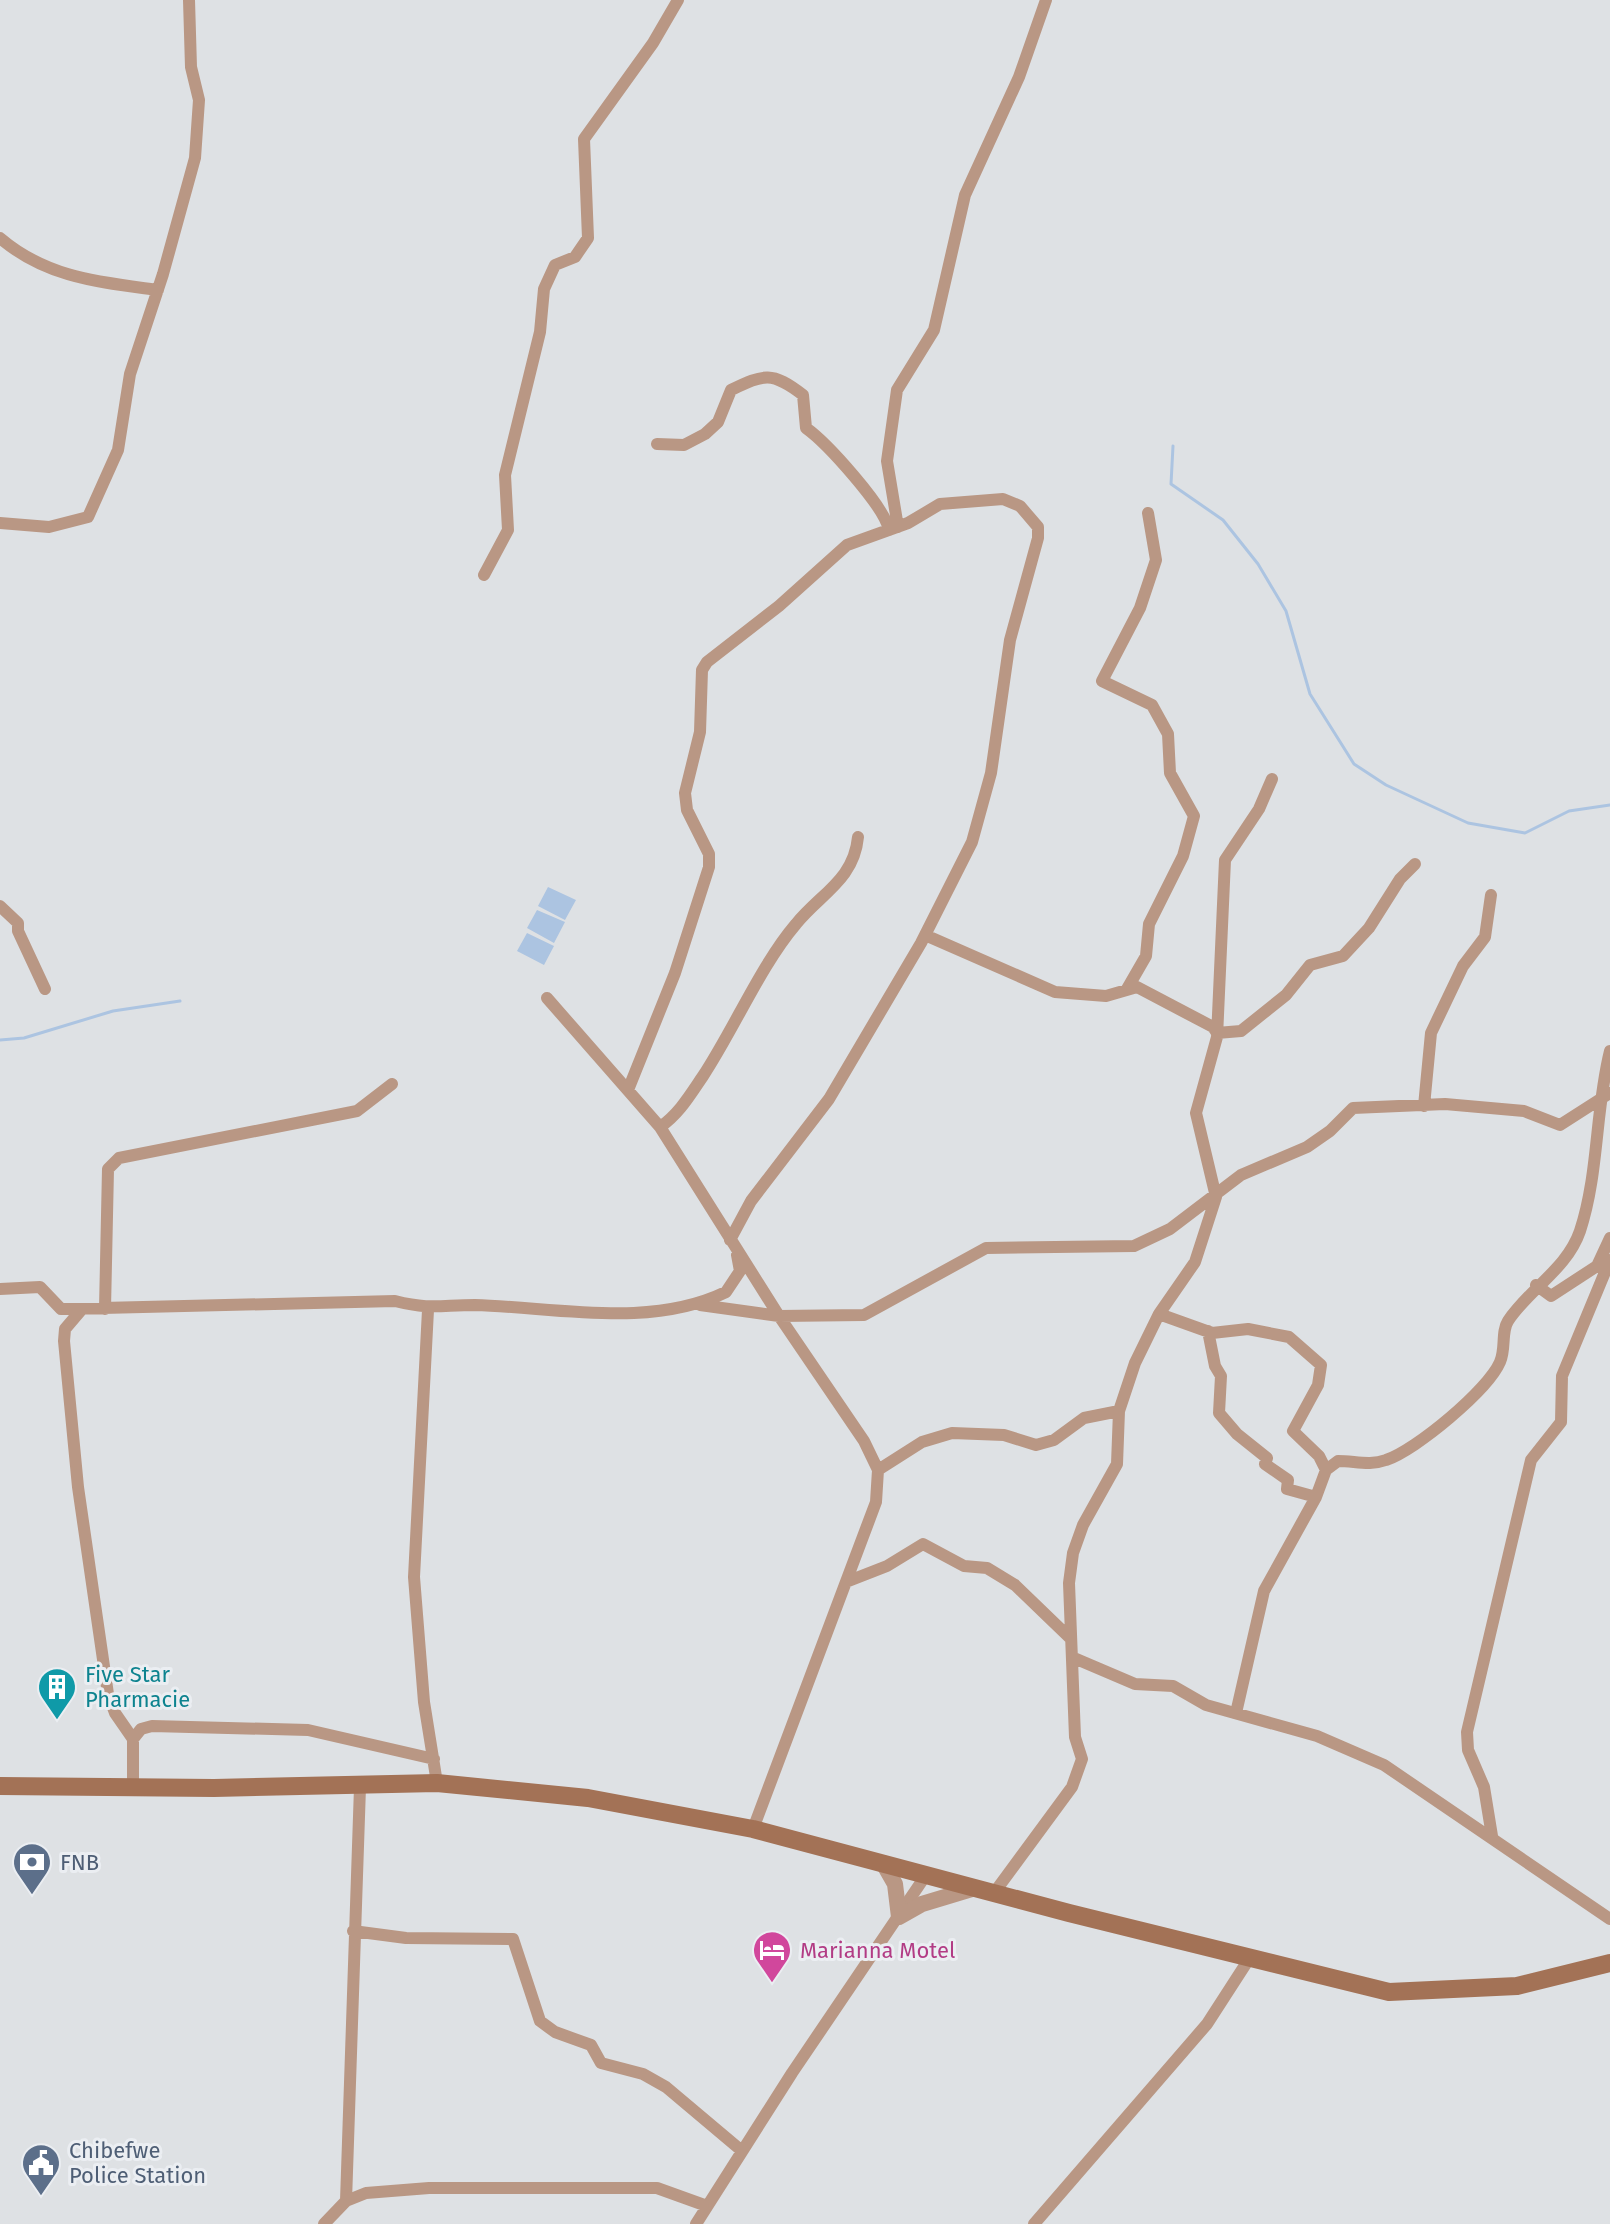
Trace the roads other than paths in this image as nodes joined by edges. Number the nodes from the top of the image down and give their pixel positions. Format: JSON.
{"nodes":[{"id":1,"x":189,"y":0,"type":"edge"},
{"id":2,"x":678,"y":0,"type":"edge"},
{"id":3,"x":1046,"y":0,"type":"edge"},
{"id":4,"x":0,"y":238,"type":"edge"},
{"id":5,"x":158,"y":290,"type":"junction"},
{"id":6,"x":657,"y":444,"type":"dead end"},
{"id":7,"x":1148,"y":513,"type":"dead end"},
{"id":8,"x":0,"y":523,"type":"edge"},
{"id":9,"x":893,"y":528,"type":"junction"},
{"id":10,"x":484,"y":575,"type":"dead end"},
{"id":11,"x":1272,"y":779,"type":"dead end"},
{"id":12,"x":858,"y":837,"type":"dead end"},
{"id":13,"x":1415,"y":864,"type":"dead end"},
{"id":14,"x":1491,"y":895,"type":"dead end"},
{"id":15,"x":0,"y":906,"type":"edge"},
{"id":16,"x":925,"y":935,"type":"junction"},
{"id":17,"x":45,"y":989,"type":"dead end"},
{"id":18,"x":1127,"y":989,"type":"junction"},
{"id":19,"x":547,"y":998,"type":"dead end"},
{"id":20,"x":1217,"y":1033,"type":"junction"},
{"id":21,"x":1610,"y":1051,"type":"edge"},
{"id":22,"x":392,"y":1084,"type":"dead end"},
{"id":23,"x":628,"y":1090,"type":"junction"},
{"id":24,"x":1605,"y":1097,"type":"edge"},
{"id":25,"x":1424,"y":1106,"type":"junction"},
{"id":26,"x":660,"y":1127,"type":"junction"},
{"id":27,"x":1216,"y":1197,"type":"junction"},
{"id":28,"x":1610,"y":1238,"type":"edge"},
{"id":29,"x":733,"y":1246,"type":"junction"},
{"id":30,"x":1610,"y":1260,"type":"edge"},
{"id":31,"x":1536,"y":1285,"type":"junction"},
{"id":32,"x":0,"y":1289,"type":"edge"},
{"id":33,"x":681,"y":1305,"type":"junction"},
{"id":34,"x":82,"y":1309,"type":"junction"},
{"id":35,"x":105,"y":1309,"type":"junction"},
{"id":36,"x":428,"y":1310,"type":"junction"},
{"id":37,"x":1159,"y":1314,"type":"junction"},
{"id":38,"x":779,"y":1316,"type":"junction"},
{"id":39,"x":1208,"y":1331,"type":"junction"},
{"id":40,"x":1119,"y":1411,"type":"junction"},
{"id":41,"x":878,"y":1470,"type":"junction"},
{"id":42,"x":1326,"y":1470,"type":"junction"},
{"id":43,"x":1316,"y":1497,"type":"junction"},
{"id":44,"x":846,"y":1582,"type":"junction"},
{"id":45,"x":1071,"y":1639,"type":"junction"},
{"id":46,"x":1074,"y":1658,"type":"junction"},
{"id":47,"x":1236,"y":1713,"type":"junction"},
{"id":48,"x":133,"y":1739,"type":"junction"},
{"id":49,"x":434,"y":1759,"type":"junction"},
{"id":50,"x":437,"y":1783,"type":"junction"},
{"id":51,"x":133,"y":1785,"type":"junction"},
{"id":52,"x":0,"y":1786,"type":"edge"},
{"id":53,"x":360,"y":1787,"type":"junction"},
{"id":54,"x":753,"y":1829,"type":"junction"},
{"id":55,"x":1492,"y":1836,"type":"junction"},
{"id":56,"x":883,"y":1863,"type":"junction"},
{"id":57,"x":926,"y":1875,"type":"junction"},
{"id":58,"x":975,"y":1888,"type":"junction"},
{"id":59,"x":994,"y":1893,"type":"junction"},
{"id":60,"x":899,"y":1917,"type":"junction"},
{"id":61,"x":1610,"y":1919,"type":"edge"},
{"id":62,"x":353,"y":1931,"type":"junction"},
{"id":63,"x":1249,"y":1959,"type":"junction"},
{"id":64,"x":1610,"y":1963,"type":"edge"},
{"id":65,"x":742,"y":2151,"type":"junction"},
{"id":66,"x":348,"y":2177,"type":"junction"},
{"id":67,"x":366,"y":2193,"type":"junction"},
{"id":68,"x":346,"y":2201,"type":"junction"},
{"id":69,"x":707,"y":2206,"type":"junction"},
{"id":70,"x":324,"y":2224,"type":"edge"},
{"id":71,"x":696,"y":2224,"type":"edge"},
{"id":72,"x":1034,"y":2224,"type":"edge"}],
"edges":[{"from":1,"to":5,"type":"street"},
{"from":2,"to":10,"type":"street"},
{"from":3,"to":9,"type":"street"},
{"from":4,"to":5,"type":"street"},
{"from":5,"to":8,"type":"street"},
{"from":6,"to":9,"type":"street"},
{"from":7,"to":18,"type":"street"},
{"from":9,"to":16,"type":"street"},
{"from":9,"to":23,"type":"street"},
{"from":11,"to":20,"type":"street"},
{"from":12,"to":26,"type":"street"},
{"from":13,"to":20,"type":"street"},
{"from":14,"to":25,"type":"street"},
{"from":15,"to":17,"type":"street"},
{"from":16,"to":18,"type":"street"},
{"from":16,"to":29,"type":"street"},
{"from":18,"to":20,"type":"street"},
{"from":19,"to":23,"type":"street"},
{"from":20,"to":27,"type":"street"},
{"from":21,"to":24,"type":"street"},
{"from":22,"to":35,"type":"street"},
{"from":23,"to":26,"type":"street"},
{"from":24,"to":25,"type":"street"},
{"from":24,"to":31,"type":"street"},
{"from":25,"to":27,"type":"street"},
{"from":26,"to":29,"type":"street"},
{"from":27,"to":37,"type":"street"},
{"from":27,"to":38,"type":"street"},
{"from":28,"to":31,"type":"street"},
{"from":29,"to":33,"type":"street"},
{"from":29,"to":38,"type":"street"},
{"from":30,"to":55,"type":"street"},
{"from":31,"to":42,"type":"street"},
{"from":32,"to":34,"type":"street"},
{"from":33,"to":36,"type":"street"},
{"from":33,"to":38,"type":"street"},
{"from":34,"to":35,"type":"street"},
{"from":34,"to":48,"type":"street"},
{"from":35,"to":36,"type":"street"},
{"from":36,"to":49,"type":"street"},
{"from":37,"to":39,"type":"street"},
{"from":37,"to":40,"type":"street"},
{"from":38,"to":41,"type":"street"},
{"from":39,"to":42,"type":"street"},
{"from":39,"to":43,"type":"street"},
{"from":40,"to":41,"type":"street"},
{"from":40,"to":45,"type":"street"},
{"from":41,"to":44,"type":"street"},
{"from":42,"to":43,"type":"street"},
{"from":43,"to":47,"type":"street"},
{"from":44,"to":45,"type":"street"},
{"from":44,"to":54,"type":"street"},
{"from":45,"to":46,"type":"street"},
{"from":46,"to":47,"type":"street"},
{"from":46,"to":59,"type":"street"},
{"from":47,"to":55,"type":"street"},
{"from":48,"to":49,"type":"street"},
{"from":48,"to":51,"type":"street"},
{"from":49,"to":50,"type":"street"},
{"from":50,"to":53,"type":"main road"},
{"from":50,"to":54,"type":"main road"},
{"from":51,"to":52,"type":"main road"},
{"from":51,"to":53,"type":"main road"},
{"from":53,"to":62,"type":"street"},
{"from":54,"to":56,"type":"main road"},
{"from":55,"to":61,"type":"street"},
{"from":56,"to":57,"type":"main road"},
{"from":56,"to":60,"type":"street"},
{"from":57,"to":58,"type":"main road"},
{"from":57,"to":60,"type":"street"},
{"from":58,"to":59,"type":"main road"},
{"from":58,"to":60,"type":"street"},
{"from":59,"to":63,"type":"main road"},
{"from":60,"to":65,"type":"street"},
{"from":62,"to":65,"type":"street"},
{"from":62,"to":66,"type":"street"},
{"from":63,"to":64,"type":"main road"},
{"from":63,"to":72,"type":"street"},
{"from":65,"to":69,"type":"street"},
{"from":66,"to":67,"type":"street"},
{"from":66,"to":68,"type":"street"},
{"from":67,"to":68,"type":"street"},
{"from":67,"to":69,"type":"street"},
{"from":68,"to":70,"type":"street"},
{"from":69,"to":71,"type":"street"}]}
